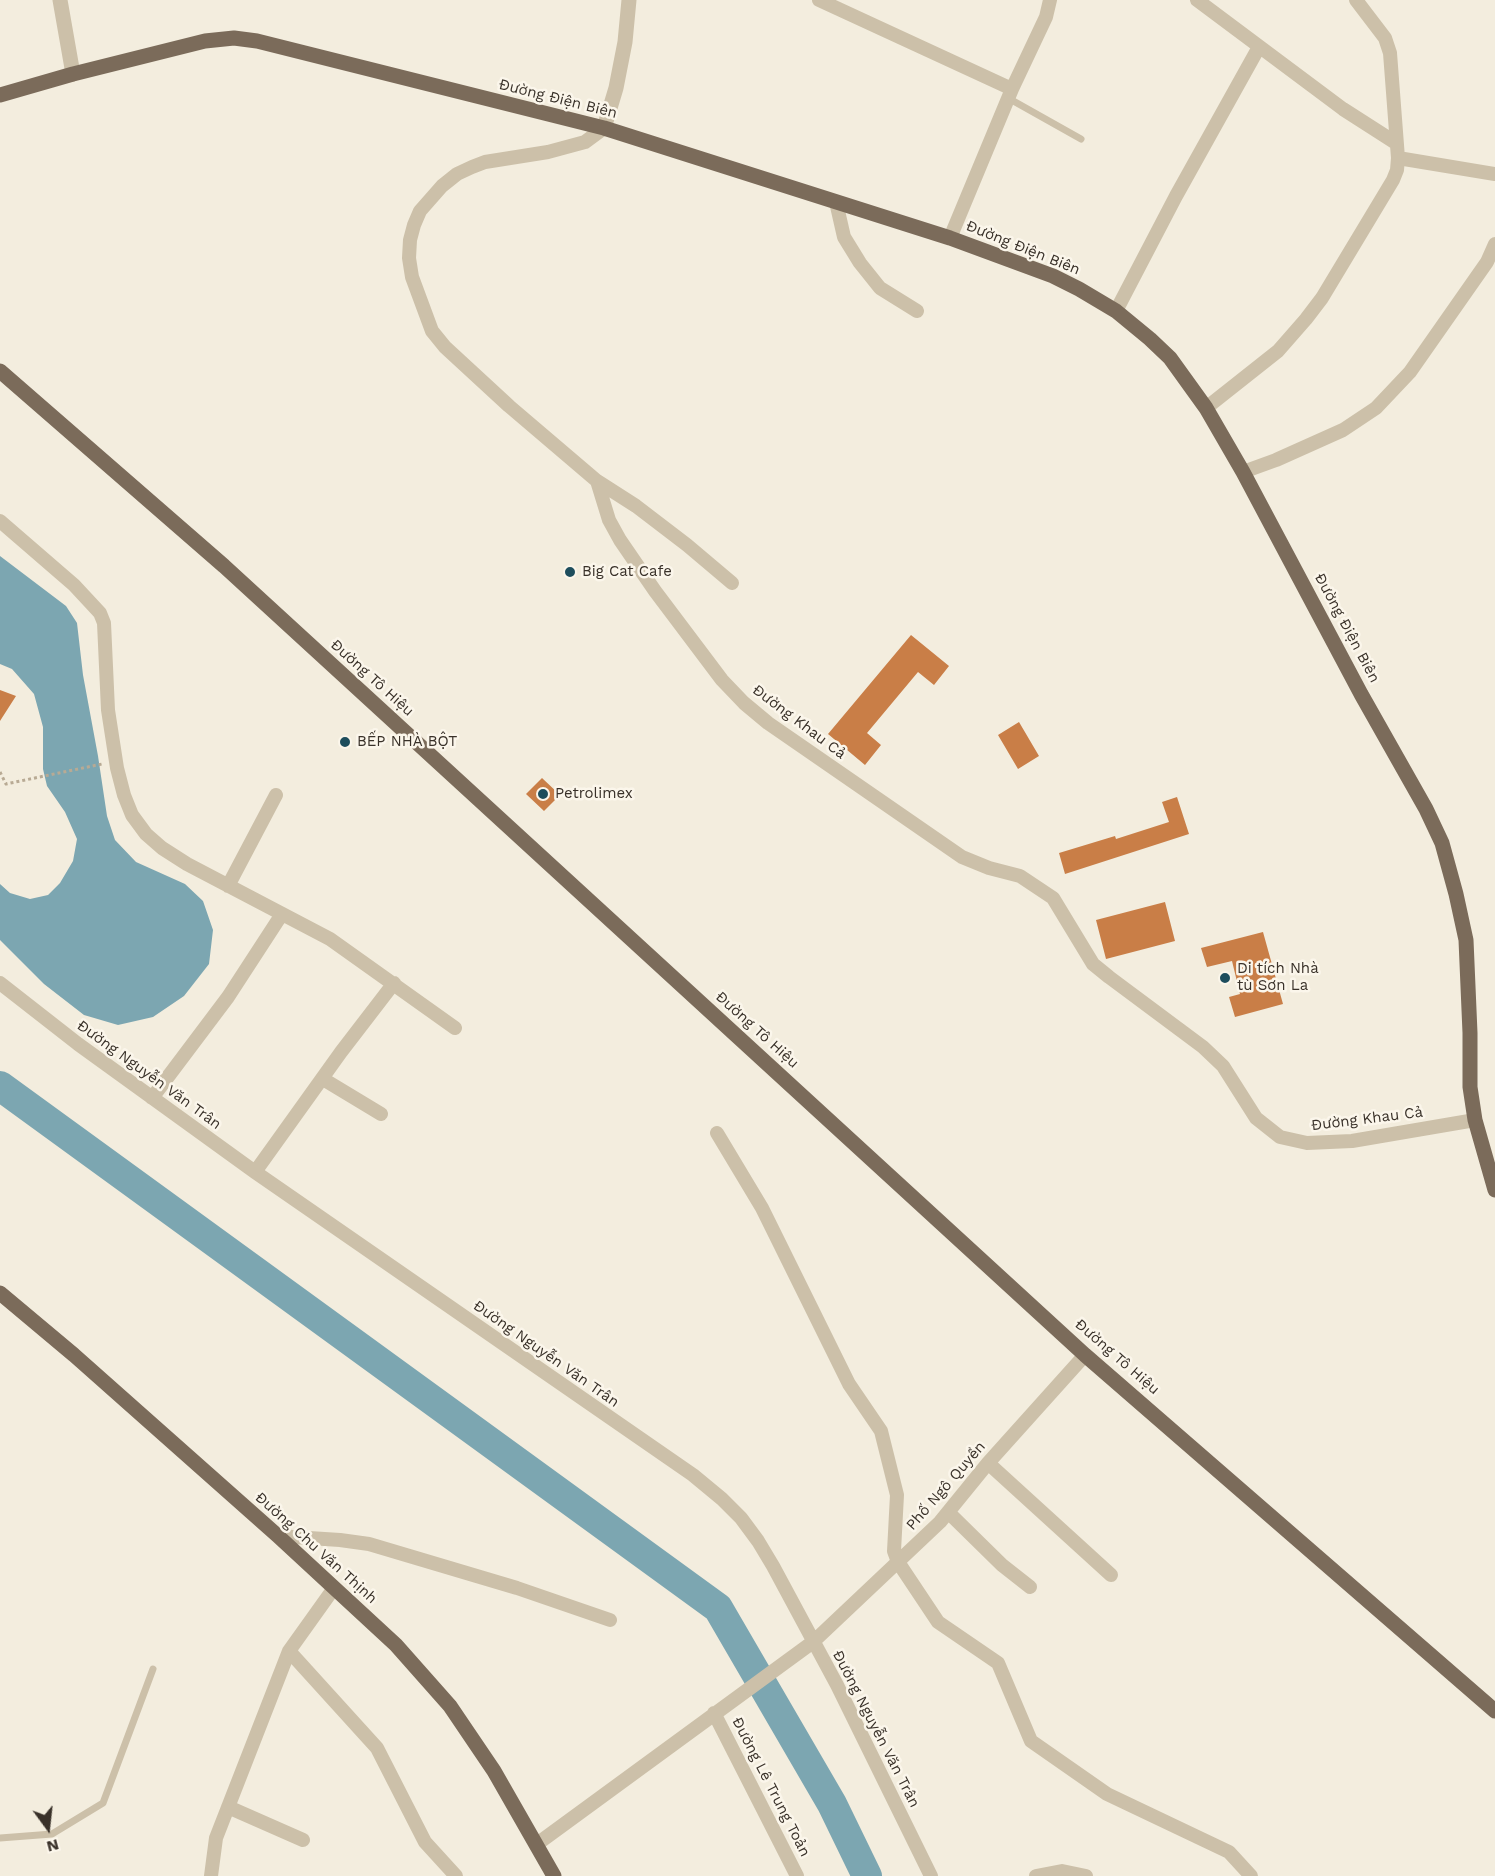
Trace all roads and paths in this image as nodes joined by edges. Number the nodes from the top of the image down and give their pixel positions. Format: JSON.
{"nodes":[{"id":1,"x":60,"y":0,"type":"edge"},
{"id":2,"x":629,"y":0,"type":"edge"},
{"id":3,"x":819,"y":0,"type":"edge"},
{"id":4,"x":1050,"y":0,"type":"edge"},
{"id":5,"x":1197,"y":0,"type":"edge"},
{"id":6,"x":1356,"y":0,"type":"edge"},
{"id":7,"x":1259,"y":47,"type":"junction"},
{"id":8,"x":73,"y":74,"type":"junction"},
{"id":9,"x":1010,"y":93,"type":"junction"},
{"id":10,"x":0,"y":95,"type":"edge"},
{"id":11,"x":604,"y":128,"type":"junction"},
{"id":12,"x":1081,"y":139,"type":"dead end"},
{"id":13,"x":1396,"y":143,"type":"junction"},
{"id":14,"x":1398,"y":158,"type":"junction"},
{"id":15,"x":1495,"y":174,"type":"edge"},
{"id":16,"x":836,"y":202,"type":"junction"},
{"id":17,"x":950,"y":238,"type":"junction"},
{"id":18,"x":1495,"y":244,"type":"edge"},
{"id":19,"x":917,"y":311,"type":"dead end"},
{"id":20,"x":1116,"y":311,"type":"junction"},
{"id":21,"x":0,"y":371,"type":"edge"},
{"id":22,"x":1206,"y":408,"type":"junction"},
{"id":23,"x":1243,"y":472,"type":"junction"},
{"id":24,"x":597,"y":482,"type":"junction"},
{"id":25,"x":0,"y":521,"type":"edge"},
{"id":26,"x":732,"y":583,"type":"dead end"},
{"id":27,"x":105,"y":764,"type":"dead end"},
{"id":28,"x":0,"y":772,"type":"edge"},
{"id":29,"x":276,"y":795,"type":"dead end"},
{"id":30,"x":228,"y":886,"type":"junction"},
{"id":31,"x":282,"y":914,"type":"junction"},
{"id":32,"x":0,"y":983,"type":"edge"},
{"id":33,"x":394,"y":983,"type":"junction"},
{"id":34,"x":455,"y":1028,"type":"dead end"},
{"id":35,"x":323,"y":1079,"type":"junction"},
{"id":36,"x":152,"y":1098,"type":"junction"},
{"id":37,"x":381,"y":1114,"type":"dead end"},
{"id":38,"x":1475,"y":1120,"type":"junction"},
{"id":39,"x":717,"y":1133,"type":"dead end"},
{"id":40,"x":255,"y":1172,"type":"junction"},
{"id":41,"x":1495,"y":1190,"type":"edge"},
{"id":42,"x":0,"y":1293,"type":"edge"},
{"id":43,"x":1085,"y":1355,"type":"junction"},
{"id":44,"x":988,"y":1463,"type":"junction"},
{"id":45,"x":948,"y":1512,"type":"junction"},
{"id":46,"x":278,"y":1536,"type":"junction"},
{"id":47,"x":898,"y":1562,"type":"junction"},
{"id":48,"x":1111,"y":1575,"type":"dead end"},
{"id":49,"x":1030,"y":1587,"type":"dead end"},
{"id":50,"x":334,"y":1588,"type":"junction"},
{"id":51,"x":610,"y":1620,"type":"dead end"},
{"id":52,"x":813,"y":1642,"type":"junction"},
{"id":53,"x":289,"y":1651,"type":"junction"},
{"id":54,"x":153,"y":1669,"type":"dead end"},
{"id":55,"x":1495,"y":1711,"type":"edge"},
{"id":56,"x":714,"y":1713,"type":"junction"},
{"id":57,"x":228,"y":1807,"type":"junction"},
{"id":58,"x":0,"y":1838,"type":"edge"},
{"id":59,"x":303,"y":1840,"type":"dead end"},
{"id":60,"x":537,"y":1844,"type":"junction"},
{"id":61,"x":1063,"y":1874,"type":"edge"},
{"id":62,"x":211,"y":1876,"type":"edge"},
{"id":63,"x":456,"y":1876,"type":"edge"},
{"id":64,"x":554,"y":1876,"type":"edge"},
{"id":65,"x":797,"y":1876,"type":"edge"},
{"id":66,"x":931,"y":1876,"type":"edge"},
{"id":67,"x":1036,"y":1876,"type":"edge"},
{"id":68,"x":1086,"y":1876,"type":"edge"},
{"id":69,"x":1251,"y":1876,"type":"edge"}],
"edges":[{"from":1,"to":8,"type":"street"},
{"from":2,"to":11,"type":"street"},
{"from":3,"to":9,"type":"street"},
{"from":4,"to":9,"type":"street"},
{"from":5,"to":7,"type":"street"},
{"from":6,"to":13,"type":"street"},
{"from":7,"to":13,"type":"street"},
{"from":7,"to":20,"type":"street"},
{"from":8,"to":10,"type":"main road","name":"Đường Điện Biên"},
{"from":8,"to":11,"type":"main road","name":"Đường Điện Biên"},
{"from":9,"to":12,"type":"lane"},
{"from":9,"to":17,"type":"street"},
{"from":11,"to":16,"type":"main road","name":"Đường Điện Biên"},
{"from":11,"to":24,"type":"street"},
{"from":13,"to":14,"type":"street"},
{"from":14,"to":15,"type":"street"},
{"from":14,"to":22,"type":"street"},
{"from":16,"to":17,"type":"main road","name":"Đường Điện Biên"},
{"from":16,"to":19,"type":"street"},
{"from":17,"to":20,"type":"main road","name":"Đường Điện Biên"},
{"from":18,"to":23,"type":"street"},
{"from":20,"to":22,"type":"main road","name":"Đường Điện Biên"},
{"from":21,"to":43,"type":"main road","name":"Đường Tô Hiệu"},
{"from":22,"to":23,"type":"main road","name":"Đường Điện Biên"},
{"from":23,"to":38,"type":"main road","name":"Đường Điện Biên"},
{"from":24,"to":26,"type":"street"},
{"from":24,"to":38,"type":"street","name":"Đường Khau Cả"},
{"from":25,"to":30,"type":"street"},
{"from":27,"to":28,"type":"path"},
{"from":29,"to":30,"type":"street"},
{"from":30,"to":31,"type":"street"},
{"from":31,"to":33,"type":"street"},
{"from":31,"to":36,"type":"street"},
{"from":32,"to":36,"type":"street","name":"Đường Nguyễn Văn Trân"},
{"from":33,"to":34,"type":"street"},
{"from":33,"to":35,"type":"street"},
{"from":35,"to":37,"type":"street"},
{"from":35,"to":40,"type":"street"},
{"from":36,"to":40,"type":"street","name":"Đường Nguyễn Văn Trân"},
{"from":38,"to":41,"type":"main road","name":"Đường Điện Biên"},
{"from":39,"to":47,"type":"street"},
{"from":40,"to":52,"type":"street","name":"Đường Nguyễn Văn Trân"},
{"from":42,"to":46,"type":"main road","name":"Đường Chu Văn Thịnh"},
{"from":43,"to":44,"type":"street","name":"Phố Ngô Quyền"},
{"from":43,"to":55,"type":"main road","name":"Đường Tô Hiệu"},
{"from":44,"to":45,"type":"street","name":"Phố Ngô Quyền"},
{"from":44,"to":48,"type":"street"},
{"from":45,"to":47,"type":"street","name":"Phố Ngô Quyền"},
{"from":45,"to":49,"type":"street"},
{"from":46,"to":50,"type":"main road","name":"Đường Chu Văn Thịnh"},
{"from":46,"to":51,"type":"street"},
{"from":47,"to":52,"type":"street","name":"Phố Ngô Quyền"},
{"from":47,"to":69,"type":"street"},
{"from":50,"to":53,"type":"street"},
{"from":50,"to":60,"type":"main road","name":"Đường Chu Văn Thịnh"},
{"from":52,"to":56,"type":"street","name":"Phố Ngô Quyền"},
{"from":52,"to":66,"type":"street","name":"Đường Nguyễn Văn Trân"},
{"from":53,"to":57,"type":"street"},
{"from":53,"to":63,"type":"street"},
{"from":54,"to":58,"type":"lane"},
{"from":56,"to":60,"type":"street"},
{"from":56,"to":65,"type":"street","name":"Đường Lê Trung Toản"},
{"from":57,"to":59,"type":"street"},
{"from":57,"to":62,"type":"street"},
{"from":60,"to":64,"type":"main road","name":"Đường Chu Văn Thịnh"},
{"from":61,"to":67,"type":"street"},
{"from":61,"to":68,"type":"street"}]}
